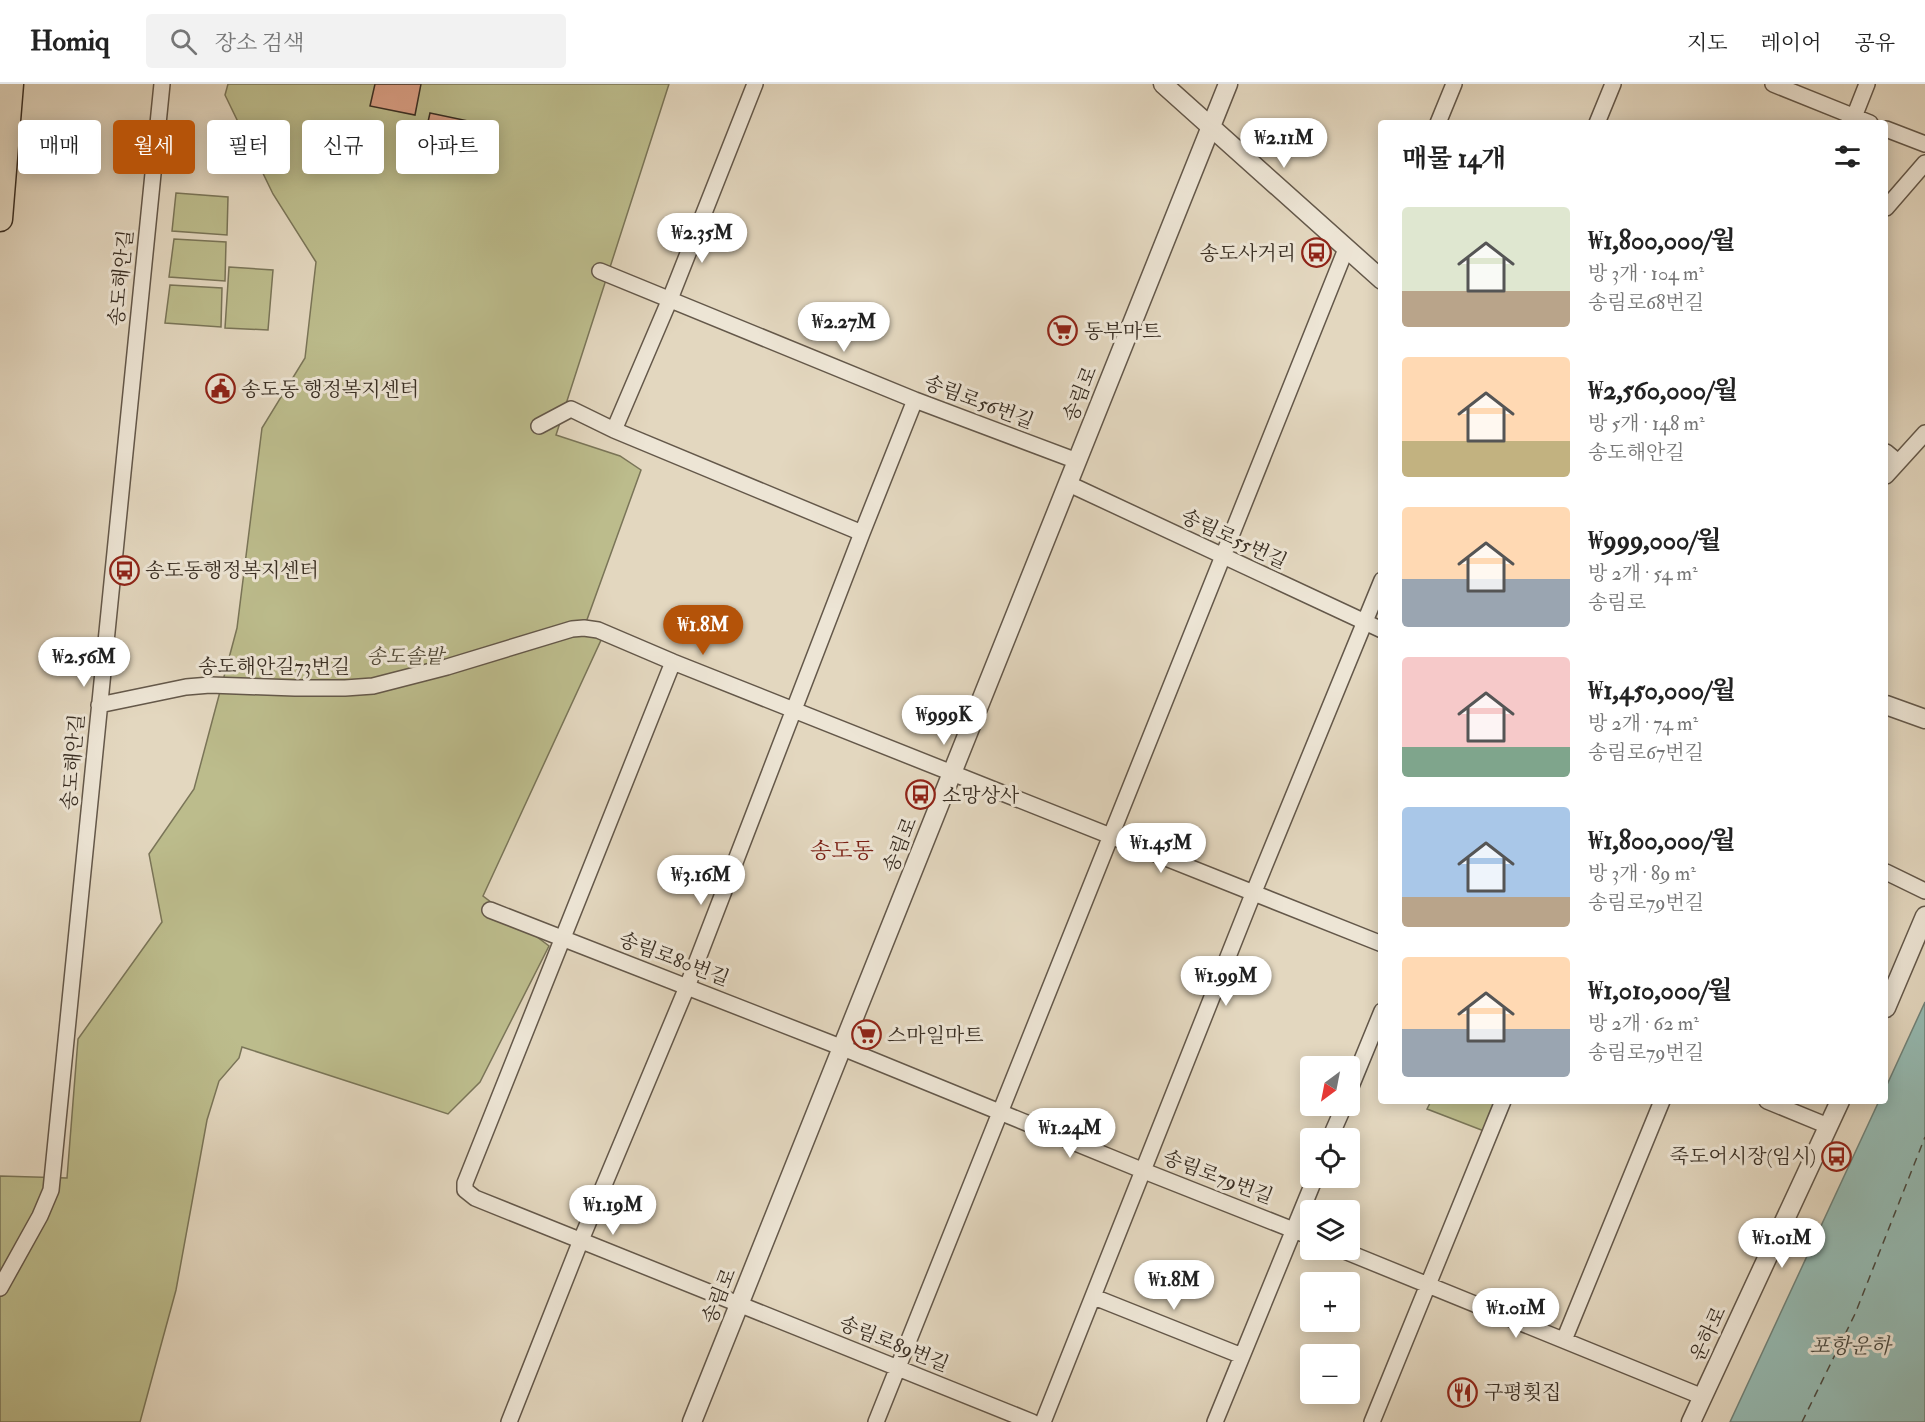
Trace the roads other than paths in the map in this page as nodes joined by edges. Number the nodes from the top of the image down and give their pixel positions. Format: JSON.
{"nodes":[{"id":1,"x":11,"y":84,"type":"edge"},
{"id":2,"x":162,"y":84,"type":"edge"},
{"id":3,"x":755,"y":84,"type":"edge"},
{"id":4,"x":1163,"y":84,"type":"edge"},
{"id":5,"x":1228,"y":84,"type":"edge"},
{"id":6,"x":1454,"y":84,"type":"edge"},
{"id":7,"x":1613,"y":84,"type":"edge"},
{"id":8,"x":1867,"y":84,"type":"edge"},
{"id":9,"x":1784,"y":86,"type":"edge"},
{"id":10,"x":1854,"y":117,"type":"junction"},
{"id":11,"x":1439,"y":120,"type":"edge"},
{"id":12,"x":1598,"y":120,"type":"edge"},
{"id":13,"x":1862,"y":120,"type":"edge"},
{"id":14,"x":1211,"y":127,"type":"junction"},
{"id":15,"x":1888,"y":130,"type":"edge"},
{"id":16,"x":1925,"y":144,"type":"edge"},
{"id":17,"x":1925,"y":163,"type":"edge"},
{"id":18,"x":1888,"y":206,"type":"edge"},
{"id":19,"x":0,"y":219,"type":"edge"},
{"id":20,"x":1346,"y":249,"type":"junction"},
{"id":21,"x":600,"y":271,"type":"dead end"},
{"id":22,"x":1378,"y":271,"type":"edge"},
{"id":23,"x":670,"y":299,"type":"junction"},
{"id":24,"x":915,"y":400,"type":"junction"},
{"id":25,"x":539,"y":426,"type":"dead end"},
{"id":26,"x":614,"y":429,"type":"junction"},
{"id":27,"x":1925,"y":433,"type":"edge"},
{"id":28,"x":1888,"y":454,"type":"edge"},
{"id":29,"x":1077,"y":461,"type":"junction"},
{"id":30,"x":1898,"y":462,"type":"junction"},
{"id":31,"x":1888,"y":474,"type":"edge"},
{"id":32,"x":1069,"y":484,"type":"junction"},
{"id":33,"x":862,"y":533,"type":"junction"},
{"id":34,"x":1222,"y":556,"type":"junction"},
{"id":35,"x":1378,"y":589,"type":"edge"},
{"id":36,"x":1364,"y":622,"type":"junction"},
{"id":37,"x":1378,"y":628,"type":"edge"},
{"id":38,"x":673,"y":662,"type":"junction"},
{"id":39,"x":99,"y":705,"type":"junction"},
{"id":40,"x":1888,"y":706,"type":"edge"},
{"id":41,"x":794,"y":710,"type":"junction"},
{"id":42,"x":1925,"y":719,"type":"edge"},
{"id":43,"x":952,"y":773,"type":"junction"},
{"id":44,"x":1110,"y":836,"type":"junction"},
{"id":45,"x":1888,"y":873,"type":"edge"},
{"id":46,"x":1925,"y":891,"type":"edge"},
{"id":47,"x":1253,"y":894,"type":"junction"},
{"id":48,"x":490,"y":910,"type":"dead end"},
{"id":49,"x":1925,"y":916,"type":"edge"},
{"id":50,"x":562,"y":938,"type":"junction"},
{"id":51,"x":1378,"y":942,"type":"edge"},
{"id":52,"x":687,"y":987,"type":"junction"},
{"id":53,"x":1888,"y":1003,"type":"edge"},
{"id":54,"x":1378,"y":1021,"type":"edge"},
{"id":55,"x":843,"y":1048,"type":"junction"},
{"id":56,"x":1360,"y":1065,"type":"edge"},
{"id":57,"x":1502,"y":1104,"type":"edge"},
{"id":58,"x":1661,"y":1104,"type":"edge"},
{"id":59,"x":1774,"y":1104,"type":"edge"},
{"id":60,"x":1839,"y":1104,"type":"edge"},
{"id":61,"x":999,"y":1112,"type":"junction"},
{"id":62,"x":1828,"y":1126,"type":"junction"},
{"id":63,"x":1144,"y":1171,"type":"junction"},
{"id":64,"x":1311,"y":1188,"type":"edge"},
{"id":65,"x":1294,"y":1229,"type":"junction"},
{"id":66,"x":1300,"y":1232,"type":"edge"},
{"id":67,"x":581,"y":1240,"type":"junction"},
{"id":68,"x":1360,"y":1257,"type":"edge"},
{"id":69,"x":1428,"y":1284,"type":"junction"},
{"id":70,"x":0,"y":1288,"type":"edge"},
{"id":71,"x":1094,"y":1297,"type":"junction"},
{"id":72,"x":740,"y":1305,"type":"junction"},
{"id":73,"x":1564,"y":1340,"type":"junction"},
{"id":74,"x":1242,"y":1356,"type":"junction"},
{"id":75,"x":897,"y":1368,"type":"junction"},
{"id":76,"x":1703,"y":1397,"type":"junction"},
{"id":77,"x":509,"y":1422,"type":"edge"},
{"id":78,"x":692,"y":1422,"type":"edge"},
{"id":79,"x":876,"y":1422,"type":"edge"},
{"id":80,"x":1032,"y":1422,"type":"edge"},
{"id":81,"x":1043,"y":1422,"type":"edge"},
{"id":82,"x":1215,"y":1422,"type":"edge"},
{"id":83,"x":1372,"y":1422,"type":"edge"},
{"id":84,"x":1691,"y":1422,"type":"edge"}],
"edges":[{"from":1,"to":19,"type":"main road"},
{"from":2,"to":39,"type":"street","name":"송도해안길"},
{"from":3,"to":23,"type":"street"},
{"from":4,"to":14,"type":"street"},
{"from":5,"to":14,"type":"street","name":"송림로"},
{"from":6,"to":11,"type":"street"},
{"from":7,"to":12,"type":"street"},
{"from":8,"to":10,"type":"street"},
{"from":9,"to":10,"type":"street"},
{"from":10,"to":13,"type":"street"},
{"from":14,"to":20,"type":"street"},
{"from":14,"to":29,"type":"street","name":"송림로"},
{"from":15,"to":16,"type":"street"},
{"from":17,"to":18,"type":"street"},
{"from":20,"to":22,"type":"street"},
{"from":20,"to":34,"type":"street"},
{"from":21,"to":23,"type":"street","name":"송림로56번길"},
{"from":23,"to":24,"type":"street","name":"송림로56번길"},
{"from":23,"to":26,"type":"street"},
{"from":24,"to":29,"type":"street","name":"송림로56번길"},
{"from":24,"to":33,"type":"street"},
{"from":25,"to":26,"type":"street"},
{"from":26,"to":33,"type":"street"},
{"from":27,"to":30,"type":"street"},
{"from":28,"to":30,"type":"street"},
{"from":29,"to":32,"type":"street","name":"송림로"},
{"from":30,"to":31,"type":"street"},
{"from":32,"to":34,"type":"street","name":"송림로55번길"},
{"from":32,"to":43,"type":"street","name":"송림로"},
{"from":33,"to":41,"type":"street"},
{"from":34,"to":36,"type":"street","name":"송림로55번길"},
{"from":34,"to":44,"type":"street"},
{"from":35,"to":36,"type":"street"},
{"from":36,"to":37,"type":"street","name":"송림로55번길"},
{"from":36,"to":47,"type":"street"},
{"from":38,"to":39,"type":"street","name":"송도해안길73번길"},
{"from":38,"to":41,"type":"street","name":"송도해안길73번길"},
{"from":38,"to":50,"type":"street"},
{"from":39,"to":70,"type":"street","name":"송도해안길"},
{"from":40,"to":42,"type":"street"},
{"from":41,"to":43,"type":"street","name":"송도해안길73번길"},
{"from":41,"to":52,"type":"street"},
{"from":43,"to":44,"type":"street","name":"송도해안길73번길"},
{"from":43,"to":55,"type":"street","name":"송림로"},
{"from":44,"to":47,"type":"street","name":"송도해안길73번길"},
{"from":44,"to":61,"type":"street"},
{"from":45,"to":46,"type":"street"},
{"from":47,"to":51,"type":"street","name":"송도해안길73번길"},
{"from":47,"to":63,"type":"street"},
{"from":48,"to":50,"type":"street","name":"송림로80번길"},
{"from":49,"to":53,"type":"street"},
{"from":50,"to":52,"type":"street","name":"송림로80번길"},
{"from":50,"to":67,"type":"street","name":"송림로89번길"},
{"from":52,"to":55,"type":"street","name":"송림로80번길"},
{"from":52,"to":67,"type":"street"},
{"from":54,"to":56,"type":"street"},
{"from":55,"to":61,"type":"street","name":"송림로79번길"},
{"from":55,"to":72,"type":"street","name":"송림로"},
{"from":57,"to":69,"type":"street"},
{"from":58,"to":73,"type":"street"},
{"from":59,"to":62,"type":"street"},
{"from":60,"to":62,"type":"street","name":"운하로"},
{"from":61,"to":63,"type":"street","name":"송림로79번길"},
{"from":61,"to":75,"type":"street"},
{"from":62,"to":76,"type":"street","name":"운하로"},
{"from":63,"to":65,"type":"street","name":"송림로79번길"},
{"from":63,"to":71,"type":"street"},
{"from":64,"to":65,"type":"street"},
{"from":65,"to":66,"type":"street","name":"송림로79번길"},
{"from":65,"to":74,"type":"street"},
{"from":67,"to":72,"type":"street","name":"송림로89번길"},
{"from":67,"to":77,"type":"street"},
{"from":68,"to":69,"type":"street"},
{"from":69,"to":73,"type":"street"},
{"from":69,"to":83,"type":"street"},
{"from":71,"to":74,"type":"street"},
{"from":71,"to":81,"type":"street"},
{"from":72,"to":75,"type":"street","name":"송림로89번길"},
{"from":72,"to":78,"type":"street","name":"송림로"},
{"from":73,"to":76,"type":"street"},
{"from":74,"to":82,"type":"street"},
{"from":75,"to":79,"type":"street"},
{"from":75,"to":80,"type":"street","name":"송림로89번길"},
{"from":76,"to":84,"type":"street","name":"운하로"}]}
